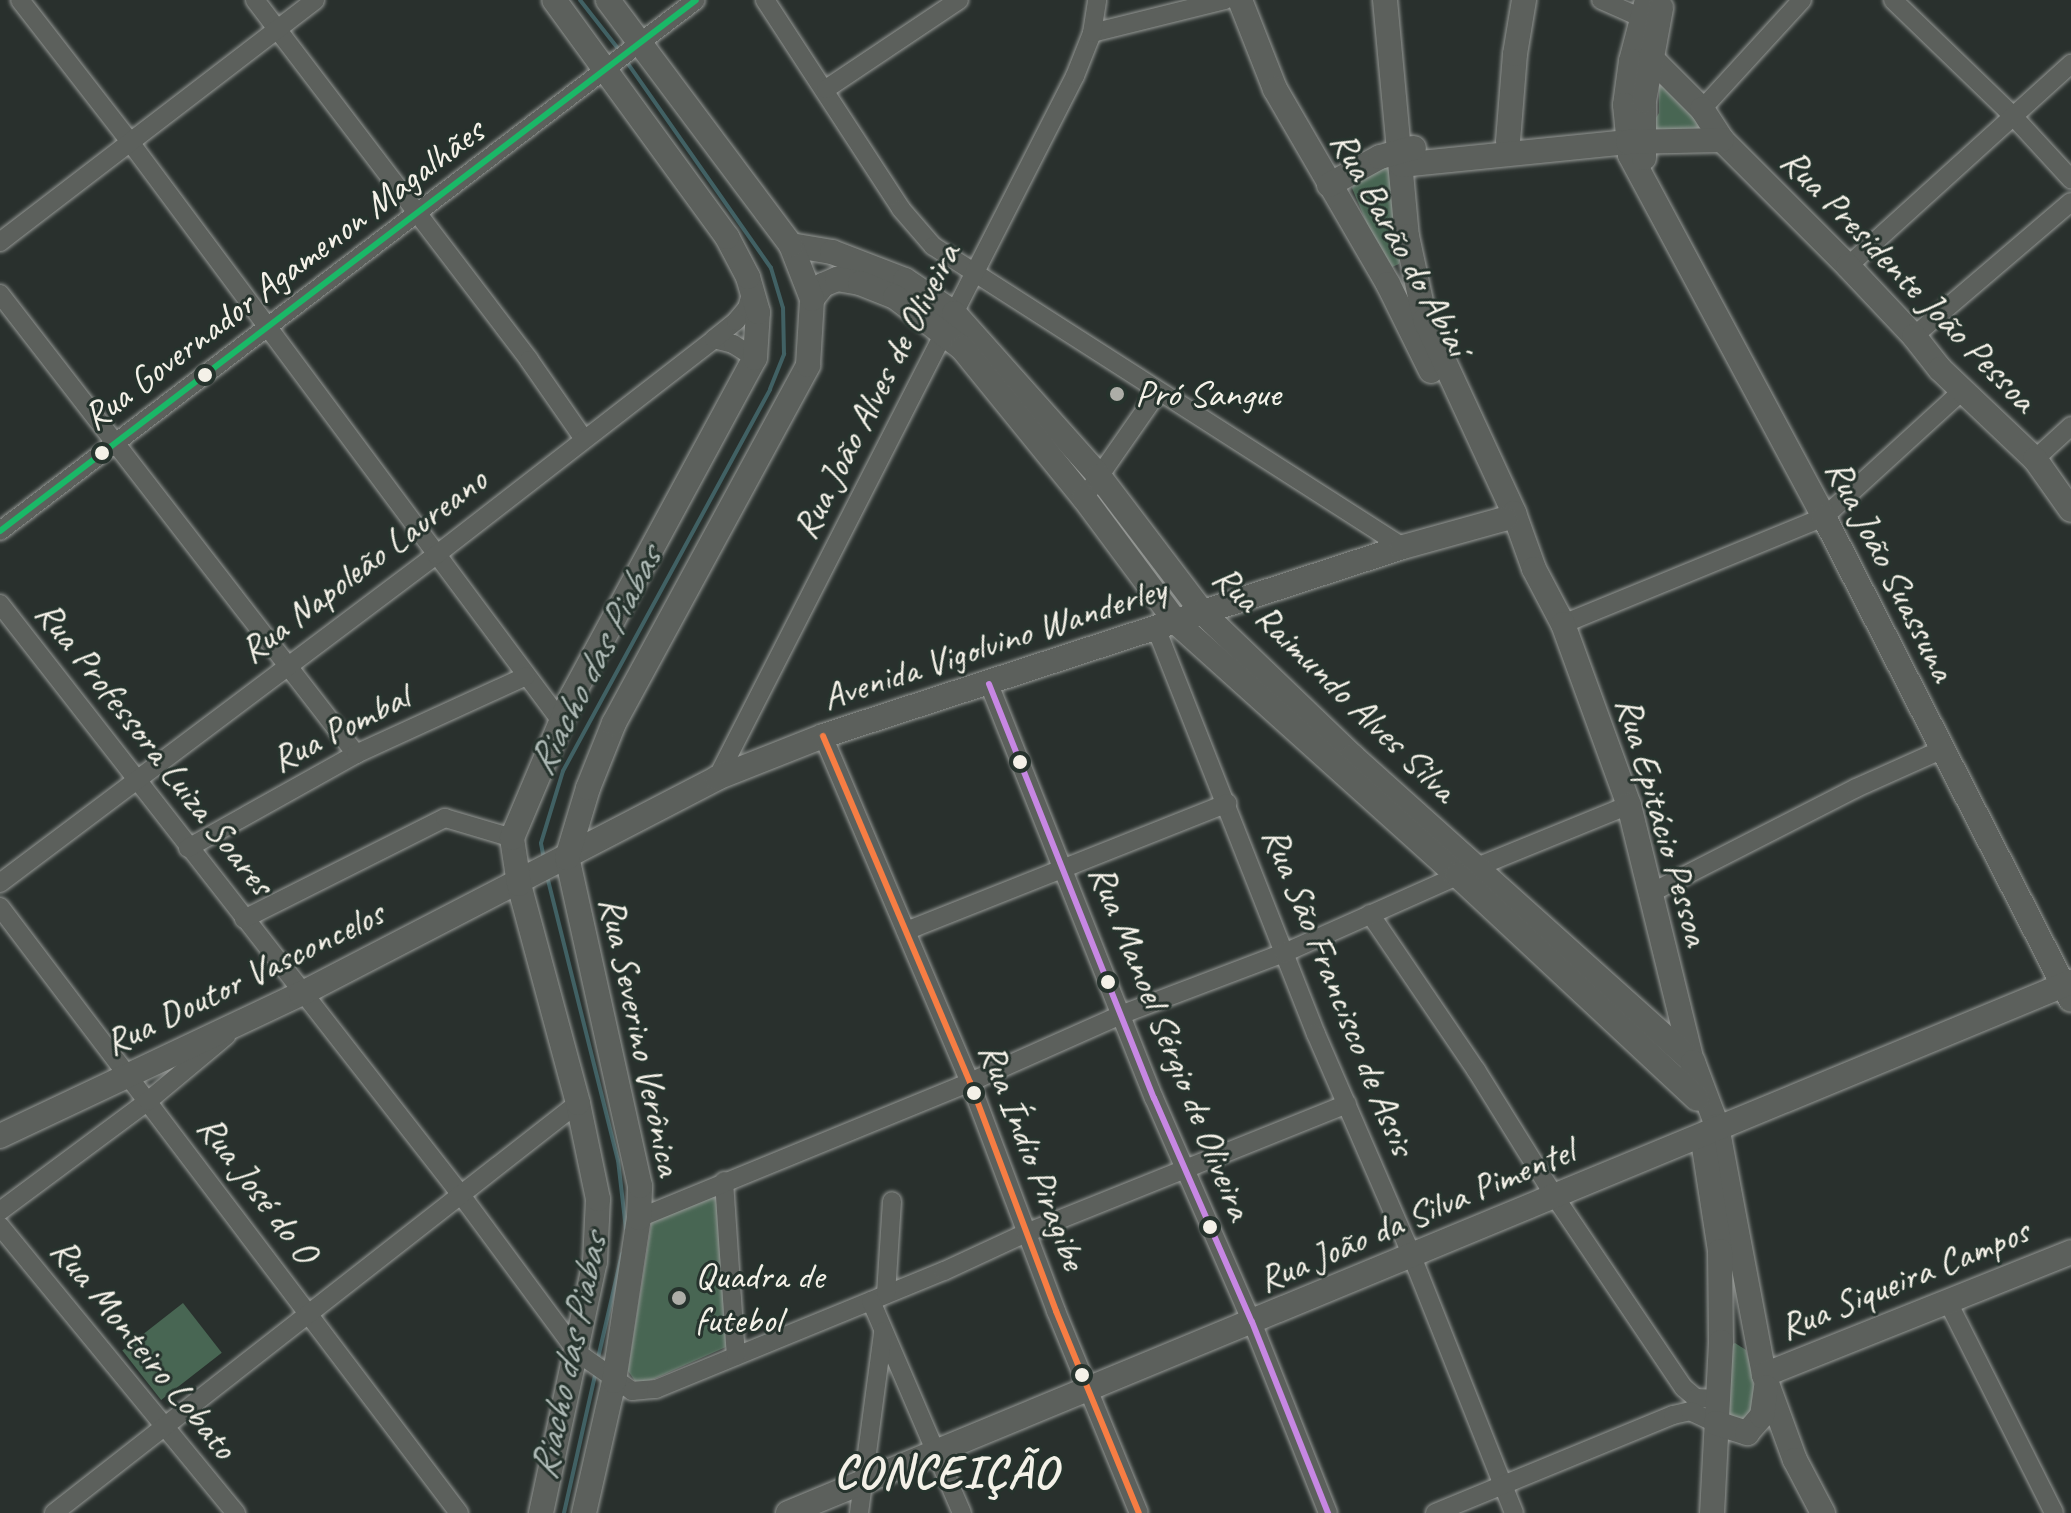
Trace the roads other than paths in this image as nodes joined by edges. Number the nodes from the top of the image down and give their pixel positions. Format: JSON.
{"nodes":[{"id":1,"x":20,"y":0,"type":"edge"},
{"id":2,"x":255,"y":0,"type":"edge"},
{"id":3,"x":315,"y":0,"type":"edge"},
{"id":4,"x":554,"y":0,"type":"edge"},
{"id":5,"x":608,"y":0,"type":"edge"},
{"id":6,"x":696,"y":0,"type":"edge"},
{"id":7,"x":765,"y":0,"type":"edge"},
{"id":8,"x":959,"y":0,"type":"edge"},
{"id":9,"x":1097,"y":0,"type":"edge"},
{"id":10,"x":1225,"y":0,"type":"edge"},
{"id":11,"x":1240,"y":0,"type":"edge"},
{"id":12,"x":1385,"y":0,"type":"edge"},
{"id":13,"x":1524,"y":0,"type":"edge"},
{"id":14,"x":1601,"y":0,"type":"edge"},
{"id":15,"x":1663,"y":0,"type":"edge"},
{"id":16,"x":1802,"y":0,"type":"edge"},
{"id":17,"x":1893,"y":0,"type":"edge"},
{"id":18,"x":1645,"y":9,"type":"edge"},
{"id":19,"x":278,"y":30,"type":"junction"},
{"id":20,"x":1092,"y":33,"type":"junction"},
{"id":21,"x":640,"y":41,"type":"junction"},
{"id":22,"x":1651,"y":58,"type":"junction"},
{"id":23,"x":2071,"y":64,"type":"edge"},
{"id":24,"x":606,"y":69,"type":"junction"},
{"id":25,"x":826,"y":89,"type":"junction"},
{"id":26,"x":1702,"y":109,"type":"junction"},
{"id":27,"x":2013,"y":116,"type":"junction"},
{"id":28,"x":1722,"y":140,"type":"junction"},
{"id":29,"x":1508,"y":141,"type":"junction"},
{"id":30,"x":130,"y":142,"type":"junction"},
{"id":31,"x":1636,"y":142,"type":"junction"},
{"id":32,"x":1593,"y":146,"type":"junction"},
{"id":33,"x":1400,"y":157,"type":"junction"},
{"id":34,"x":2071,"y":179,"type":"edge"},
{"id":35,"x":1329,"y":185,"type":"junction"},
{"id":36,"x":2071,"y":202,"type":"edge"},
{"id":37,"x":417,"y":216,"type":"junction"},
{"id":38,"x":0,"y":242,"type":"edge"},
{"id":39,"x":791,"y":245,"type":"junction"},
{"id":40,"x":1848,"y":266,"type":"junction"},
{"id":41,"x":975,"y":272,"type":"junction"},
{"id":42,"x":1415,"y":276,"type":"junction"},
{"id":43,"x":1388,"y":284,"type":"junction"},
{"id":44,"x":752,"y":290,"type":"junction"},
{"id":45,"x":0,"y":294,"type":"edge"},
{"id":46,"x":812,"y":299,"type":"junction"},
{"id":47,"x":949,"y":323,"type":"junction"},
{"id":48,"x":267,"y":327,"type":"junction"},
{"id":49,"x":1914,"y":336,"type":"junction"},
{"id":50,"x":714,"y":339,"type":"junction"},
{"id":51,"x":755,"y":358,"type":"junction"},
{"id":52,"x":1962,"y":391,"type":"junction"},
{"id":53,"x":1158,"y":392,"type":"junction"},
{"id":54,"x":2071,"y":426,"type":"edge"},
{"id":55,"x":584,"y":439,"type":"junction"},
{"id":56,"x":115,"y":445,"type":"junction"},
{"id":57,"x":2035,"y":459,"type":"junction"},
{"id":58,"x":1099,"y":476,"type":"junction"},
{"id":59,"x":1084,"y":498,"type":"junction"},
{"id":60,"x":2071,"y":510,"type":"edge"},
{"id":61,"x":1509,"y":516,"type":"junction"},
{"id":62,"x":1824,"y":517,"type":"junction"},
{"id":63,"x":0,"y":531,"type":"edge"},
{"id":64,"x":1403,"y":547,"type":"junction"},
{"id":65,"x":436,"y":555,"type":"junction"},
{"id":66,"x":0,"y":604,"type":"edge"},
{"id":67,"x":1203,"y":613,"type":"junction"},
{"id":68,"x":1563,"y":624,"type":"junction"},
{"id":69,"x":1166,"y":626,"type":"junction"},
{"id":70,"x":286,"y":666,"type":"junction"},
{"id":71,"x":526,"y":676,"type":"junction"},
{"id":72,"x":989,"y":684,"type":"junction"},
{"id":73,"x":1274,"y":697,"type":"junction"},
{"id":74,"x":560,"y":720,"type":"junction"},
{"id":75,"x":823,"y":736,"type":"junction"},
{"id":76,"x":1943,"y":749,"type":"junction"},
{"id":77,"x":356,"y":754,"type":"junction"},
{"id":78,"x":717,"y":778,"type":"junction"},
{"id":79,"x":134,"y":781,"type":"junction"},
{"id":80,"x":1227,"y":803,"type":"junction"},
{"id":81,"x":1629,"y":805,"type":"junction"},
{"id":82,"x":512,"y":838,"type":"junction"},
{"id":83,"x":188,"y":848,"type":"junction"},
{"id":84,"x":563,"y":860,"type":"junction"},
{"id":85,"x":1064,"y":866,"type":"junction"},
{"id":86,"x":1467,"y":871,"type":"junction"},
{"id":87,"x":524,"y":881,"type":"junction"},
{"id":88,"x":0,"y":883,"type":"edge"},
{"id":89,"x":1651,"y":893,"type":"junction"},
{"id":90,"x":0,"y":907,"type":"edge"},
{"id":91,"x":1370,"y":914,"type":"junction"},
{"id":92,"x":244,"y":919,"type":"junction"},
{"id":93,"x":906,"y":931,"type":"junction"},
{"id":94,"x":1284,"y":953,"type":"junction"},
{"id":95,"x":2069,"y":989,"type":"edge"},
{"id":96,"x":301,"y":994,"type":"junction"},
{"id":97,"x":1675,"y":998,"type":"junction"},
{"id":98,"x":1123,"y":1014,"type":"junction"},
{"id":99,"x":1640,"y":1017,"type":"junction"},
{"id":100,"x":247,"y":1019,"type":"junction"},
{"id":101,"x":1693,"y":1062,"type":"junction"},
{"id":102,"x":127,"y":1074,"type":"junction"},
{"id":103,"x":970,"y":1082,"type":"junction"},
{"id":104,"x":1697,"y":1099,"type":"junction"},
{"id":105,"x":148,"y":1101,"type":"junction"},
{"id":106,"x":578,"y":1103,"type":"junction"},
{"id":107,"x":1347,"y":1104,"type":"junction"},
{"id":108,"x":1709,"y":1129,"type":"junction"},
{"id":109,"x":0,"y":1136,"type":"edge"},
{"id":110,"x":1186,"y":1171,"type":"junction"},
{"id":111,"x":724,"y":1181,"type":"junction"},
{"id":112,"x":461,"y":1195,"type":"junction"},
{"id":113,"x":1555,"y":1197,"type":"junction"},
{"id":114,"x":892,"y":1201,"type":"dead end"},
{"id":115,"x":0,"y":1211,"type":"edge"},
{"id":116,"x":639,"y":1218,"type":"junction"},
{"id":117,"x":0,"y":1226,"type":"edge"},
{"id":118,"x":1026,"y":1233,"type":"junction"},
{"id":119,"x":2071,"y":1252,"type":"edge"},
{"id":120,"x":1411,"y":1254,"type":"junction"},
{"id":121,"x":878,"y":1298,"type":"junction"},
{"id":122,"x":1947,"y":1300,"type":"junction"},
{"id":123,"x":308,"y":1311,"type":"junction"},
{"id":124,"x":1252,"y":1322,"type":"junction"},
{"id":125,"x":883,"y":1332,"type":"junction"},
{"id":126,"x":1721,"y":1342,"type":"junction"},
{"id":127,"x":578,"y":1353,"type":"junction"},
{"id":128,"x":736,"y":1356,"type":"junction"},
{"id":129,"x":1763,"y":1369,"type":"junction"},
{"id":130,"x":614,"y":1381,"type":"junction"},
{"id":131,"x":1087,"y":1389,"type":"junction"},
{"id":132,"x":1717,"y":1411,"type":"junction"},
{"id":133,"x":164,"y":1426,"type":"junction"},
{"id":134,"x":1747,"y":1433,"type":"junction"},
{"id":135,"x":935,"y":1452,"type":"junction"},
{"id":136,"x":1795,"y":1460,"type":"junction"},
{"id":137,"x":860,"y":1483,"type":"junction"},
{"id":138,"x":1503,"y":1488,"type":"junction"},
{"id":139,"x":54,"y":1513,"type":"edge"},
{"id":140,"x":236,"y":1513,"type":"edge"},
{"id":141,"x":459,"y":1513,"type":"edge"},
{"id":142,"x":541,"y":1513,"type":"edge"},
{"id":143,"x":584,"y":1513,"type":"edge"},
{"id":144,"x":788,"y":1513,"type":"edge"},
{"id":145,"x":859,"y":1513,"type":"edge"},
{"id":146,"x":962,"y":1513,"type":"edge"},
{"id":147,"x":1139,"y":1513,"type":"edge"},
{"id":148,"x":1328,"y":1513,"type":"edge"},
{"id":149,"x":1435,"y":1513,"type":"edge"},
{"id":150,"x":1514,"y":1513,"type":"edge"},
{"id":151,"x":1712,"y":1513,"type":"edge"},
{"id":152,"x":1823,"y":1513,"type":"edge"},
{"id":153,"x":2054,"y":1513,"type":"edge"}],
"edges":[{"from":1,"to":30,"type":"street"},
{"from":2,"to":19,"type":"street"},
{"from":3,"to":19,"type":"street"},
{"from":4,"to":24,"type":"main road"},
{"from":5,"to":21,"type":"main road"},
{"from":6,"to":21,"type":"street","name":"Rua Governador Agamenon Magalhães"},
{"from":7,"to":25,"type":"street"},
{"from":8,"to":25,"type":"street"},
{"from":9,"to":20,"type":"street","name":"Rua João Alves de Oliveira"},
{"from":10,"to":20,"type":"street"},
{"from":11,"to":35,"type":"main road","name":"Rua Barão do Abiaí"},
{"from":12,"to":33,"type":"main road"},
{"from":13,"to":29,"type":"main road"},
{"from":14,"to":18,"type":"street"},
{"from":15,"to":22,"type":"main road"},
{"from":16,"to":26,"type":"street"},
{"from":17,"to":27,"type":"street"},
{"from":18,"to":31,"type":"main road"},
{"from":19,"to":30,"type":"street"},
{"from":19,"to":37,"type":"street"},
{"from":20,"to":41,"type":"street","name":"Rua João Alves de Oliveira"},
{"from":21,"to":24,"type":"street","name":"Rua Governador Agamenon Magalhães"},
{"from":21,"to":39,"type":"main road"},
{"from":22,"to":26,"type":"main road","name":"Rua Presidente João Pessoa"},
{"from":22,"to":31,"type":"main road"},
{"from":23,"to":27,"type":"street"},
{"from":24,"to":37,"type":"street","name":"Rua Governador Agamenon Magalhães"},
{"from":24,"to":44,"type":"main road"},
{"from":25,"to":41,"type":"street"},
{"from":26,"to":28,"type":"main road","name":"Rua Presidente João Pessoa"},
{"from":27,"to":34,"type":"street"},
{"from":27,"to":40,"type":"street"},
{"from":28,"to":31,"type":"main road"},
{"from":28,"to":40,"type":"main road","name":"Rua Presidente João Pessoa"},
{"from":29,"to":32,"type":"main road"},
{"from":29,"to":33,"type":"main road"},
{"from":30,"to":38,"type":"street"},
{"from":30,"to":48,"type":"street"},
{"from":31,"to":32,"type":"main road"},
{"from":31,"to":62,"type":"main road","name":"Rua João Suassuna"},
{"from":32,"to":33,"type":"main road"},
{"from":33,"to":35,"type":"main road"},
{"from":33,"to":42,"type":"main road"},
{"from":35,"to":43,"type":"main road","name":"Rua Barão do Abiaí"},
{"from":36,"to":49,"type":"street"},
{"from":37,"to":48,"type":"street","name":"Rua Governador Agamenon Magalhães"},
{"from":37,"to":55,"type":"street"},
{"from":39,"to":46,"type":"main road"},
{"from":39,"to":47,"type":"main road","name":"Rua Raimundo Alves Silva"},
{"from":40,"to":49,"type":"main road","name":"Rua Presidente João Pessoa"},
{"from":41,"to":47,"type":"street","name":"Rua João Alves de Oliveira"},
{"from":41,"to":53,"type":"street"},
{"from":42,"to":43,"type":"main road"},
{"from":42,"to":61,"type":"main road"},
{"from":43,"to":61,"type":"main road","name":"Rua Barão do Abiaí"},
{"from":44,"to":50,"type":"street","name":"Rua Napoleão Laureano"},
{"from":44,"to":51,"type":"main road"},
{"from":45,"to":56,"type":"street"},
{"from":46,"to":47,"type":"main road","name":"Rua Raimundo Alves Silva"},
{"from":46,"to":84,"type":"main road"},
{"from":47,"to":58,"type":"main road","name":"Rua Raimundo Alves Silva"},
{"from":47,"to":59,"type":"main road","name":"Rua Raimundo Alves Silva"},
{"from":47,"to":78,"type":"street","name":"Rua João Alves de Oliveira"},
{"from":48,"to":56,"type":"street","name":"Rua Governador Agamenon Magalhães"},
{"from":48,"to":65,"type":"street"},
{"from":49,"to":52,"type":"main road","name":"Rua Presidente João Pessoa"},
{"from":50,"to":51,"type":"street"},
{"from":50,"to":55,"type":"street","name":"Rua Napoleão Laureano"},
{"from":51,"to":74,"type":"main road"},
{"from":52,"to":57,"type":"main road","name":"Rua Presidente João Pessoa"},
{"from":52,"to":62,"type":"street"},
{"from":53,"to":58,"type":"street"},
{"from":53,"to":64,"type":"street"},
{"from":54,"to":57,"type":"street"},
{"from":55,"to":65,"type":"street","name":"Rua Napoleão Laureano"},
{"from":56,"to":63,"type":"street","name":"Rua Governador Agamenon Magalhães"},
{"from":56,"to":70,"type":"street"},
{"from":57,"to":60,"type":"main road","name":"Rua Presidente João Pessoa"},
{"from":58,"to":59,"type":"street"},
{"from":58,"to":67,"type":"main road","name":"Rua Raimundo Alves Silva"},
{"from":59,"to":69,"type":"main road","name":"Rua Raimundo Alves Silva"},
{"from":61,"to":64,"type":"main road","name":"Avenida Vigolvino Wanderley"},
{"from":61,"to":68,"type":"main road","name":"Rua Epitácio Pessoa"},
{"from":62,"to":68,"type":"street"},
{"from":62,"to":76,"type":"main road","name":"Rua João Suassuna"},
{"from":64,"to":67,"type":"main road","name":"Avenida Vigolvino Wanderley"},
{"from":65,"to":70,"type":"street","name":"Rua Napoleão Laureano"},
{"from":65,"to":71,"type":"street"},
{"from":66,"to":79,"type":"street","name":"Rua Professora Luiza Soares"},
{"from":67,"to":69,"type":"main road","name":"Avenida Vigolvino Wanderley"},
{"from":67,"to":73,"type":"main road","name":"Rua Raimundo Alves Silva"},
{"from":68,"to":81,"type":"main road","name":"Rua Epitácio Pessoa"},
{"from":69,"to":72,"type":"main road","name":"Avenida Vigolvino Wanderley"},
{"from":69,"to":73,"type":"main road","name":"Rua Raimundo Alves Silva"},
{"from":69,"to":80,"type":"street","name":"Rua São Francisco de Assis"},
{"from":70,"to":77,"type":"street"},
{"from":70,"to":79,"type":"street","name":"Rua Napoleão Laureano"},
{"from":71,"to":74,"type":"street"},
{"from":71,"to":77,"type":"street","name":"Rua Pombal"},
{"from":72,"to":75,"type":"main road","name":"Avenida Vigolvino Wanderley"},
{"from":72,"to":85,"type":"street","name":"Rua Manoel Sérgio de Oliveira"},
{"from":73,"to":86,"type":"main road","name":"Rua Raimundo Alves Silva"},
{"from":74,"to":82,"type":"main road"},
{"from":75,"to":78,"type":"main road","name":"Avenida Vigolvino Wanderley"},
{"from":75,"to":93,"type":"street","name":"Rua Índio Piragibe"},
{"from":76,"to":89,"type":"street"},
{"from":76,"to":95,"type":"main road","name":"Rua João Suassuna"},
{"from":77,"to":83,"type":"street","name":"Rua Pombal"},
{"from":78,"to":84,"type":"main road","name":"Avenida Vigolvino Wanderley"},
{"from":79,"to":83,"type":"street","name":"Rua Professora Luiza Soares"},
{"from":79,"to":88,"type":"street","name":"Rua Napoleão Laureano"},
{"from":80,"to":85,"type":"street"},
{"from":80,"to":94,"type":"street","name":"Rua São Francisco de Assis"},
{"from":81,"to":86,"type":"street"},
{"from":81,"to":89,"type":"main road","name":"Rua Epitácio Pessoa"},
{"from":82,"to":87,"type":"main road","name":"Rua Severino Verônica"},
{"from":82,"to":92,"type":"street"},
{"from":83,"to":92,"type":"street","name":"Rua Professora Luiza Soares"},
{"from":84,"to":87,"type":"main road","name":"Rua Doutor Vasconcelos"},
{"from":84,"to":116,"type":"main road","name":"Rua Severino Verônica"},
{"from":85,"to":93,"type":"street"},
{"from":85,"to":98,"type":"street","name":"Rua Manoel Sérgio de Oliveira"},
{"from":86,"to":91,"type":"street"},
{"from":86,"to":99,"type":"main road","name":"Rua Raimundo Alves Silva"},
{"from":86,"to":104,"type":"main road","name":"Rua Raimundo Alves Silva"},
{"from":87,"to":96,"type":"main road","name":"Rua Doutor Vasconcelos"},
{"from":87,"to":106,"type":"main road","name":"Rua Severino Verônica"},
{"from":89,"to":97,"type":"main road","name":"Rua Epitácio Pessoa"},
{"from":90,"to":102,"type":"street","name":"Rua José do O"},
{"from":91,"to":94,"type":"street"},
{"from":91,"to":113,"type":"street"},
{"from":92,"to":96,"type":"street","name":"Rua Professora Luiza Soares"},
{"from":93,"to":103,"type":"street","name":"Rua Índio Piragibe"},
{"from":94,"to":98,"type":"street"},
{"from":94,"to":107,"type":"street","name":"Rua São Francisco de Assis"},
{"from":95,"to":108,"type":"main road","name":"Rua João da Silva Pimentel"},
{"from":96,"to":100,"type":"main road","name":"Rua Doutor Vasconcelos"},
{"from":96,"to":112,"type":"street","name":"Rua Professora Luiza Soares"},
{"from":97,"to":99,"type":"main road"},
{"from":97,"to":101,"type":"main road","name":"Rua Epitácio Pessoa"},
{"from":98,"to":103,"type":"street"},
{"from":98,"to":110,"type":"street","name":"Rua Manoel Sérgio de Oliveira"},
{"from":99,"to":101,"type":"main road","name":"Rua Raimundo Alves Silva"},
{"from":100,"to":102,"type":"main road","name":"Rua Doutor Vasconcelos"},
{"from":100,"to":105,"type":"street"},
{"from":101,"to":104,"type":"main road","name":"Rua Epitácio Pessoa"},
{"from":101,"to":108,"type":"main road"},
{"from":102,"to":105,"type":"street","name":"Rua José do O"},
{"from":102,"to":109,"type":"main road","name":"Rua Doutor Vasconcelos"},
{"from":103,"to":111,"type":"street"},
{"from":103,"to":118,"type":"street","name":"Rua Índio Piragibe"},
{"from":104,"to":108,"type":"main road","name":"Rua Epitácio Pessoa"},
{"from":105,"to":115,"type":"street"},
{"from":105,"to":123,"type":"street","name":"Rua José do O"},
{"from":106,"to":112,"type":"street"},
{"from":106,"to":127,"type":"main road","name":"Rua Severino Verônica"},
{"from":107,"to":110,"type":"street"},
{"from":107,"to":120,"type":"street","name":"Rua São Francisco de Assis"},
{"from":108,"to":113,"type":"main road","name":"Rua João da Silva Pimentel"},
{"from":108,"to":126,"type":"main road"},
{"from":108,"to":129,"type":"main road"},
{"from":110,"to":118,"type":"street"},
{"from":110,"to":124,"type":"street","name":"Rua Manoel Sérgio de Oliveira"},
{"from":111,"to":116,"type":"street"},
{"from":111,"to":128,"type":"street"},
{"from":112,"to":123,"type":"street"},
{"from":112,"to":127,"type":"street","name":"Rua Professora Luiza Soares"},
{"from":113,"to":120,"type":"main road","name":"Rua João da Silva Pimentel"},
{"from":113,"to":132,"type":"street"},
{"from":114,"to":121,"type":"street"},
{"from":116,"to":130,"type":"main road","name":"Rua Severino Verônica"},
{"from":117,"to":133,"type":"street","name":"Rua Monteiro Lobato"},
{"from":118,"to":121,"type":"street"},
{"from":118,"to":131,"type":"street","name":"Rua Índio Piragibe"},
{"from":119,"to":122,"type":"main road","name":"Rua Siqueira Campos"},
{"from":120,"to":124,"type":"main road","name":"Rua João da Silva Pimentel"},
{"from":120,"to":138,"type":"street","name":"Rua São Francisco de Assis"},
{"from":121,"to":125,"type":"street"},
{"from":121,"to":128,"type":"street"},
{"from":122,"to":129,"type":"main road","name":"Rua Siqueira Campos"},
{"from":122,"to":153,"type":"street"},
{"from":123,"to":133,"type":"street"},
{"from":123,"to":141,"type":"street","name":"Rua José do O"},
{"from":124,"to":131,"type":"main road","name":"Rua João da Silva Pimentel"},
{"from":124,"to":148,"type":"street","name":"Rua Manoel Sérgio de Oliveira"},
{"from":125,"to":135,"type":"street"},
{"from":125,"to":137,"type":"street"},
{"from":126,"to":129,"type":"main road"},
{"from":126,"to":132,"type":"main road"},
{"from":127,"to":130,"type":"street","name":"Rua Professora Luiza Soares"},
{"from":127,"to":142,"type":"main road","name":"Rua Severino Verônica"},
{"from":128,"to":130,"type":"street"},
{"from":129,"to":134,"type":"main road"},
{"from":129,"to":136,"type":"main road"},
{"from":130,"to":143,"type":"main road","name":"Rua Severino Verônica"},
{"from":131,"to":135,"type":"main road","name":"Rua João da Silva Pimentel"},
{"from":131,"to":147,"type":"street","name":"Rua Índio Piragibe"},
{"from":132,"to":134,"type":"main road"},
{"from":132,"to":138,"type":"street"},
{"from":132,"to":151,"type":"main road"},
{"from":133,"to":139,"type":"street"},
{"from":133,"to":140,"type":"street","name":"Rua Monteiro Lobato"},
{"from":134,"to":136,"type":"main road"},
{"from":135,"to":137,"type":"main road","name":"Rua João da Silva Pimentel"},
{"from":135,"to":146,"type":"street"},
{"from":136,"to":152,"type":"main road"},
{"from":137,"to":144,"type":"main road","name":"Rua João da Silva Pimentel"},
{"from":137,"to":145,"type":"street"},
{"from":138,"to":149,"type":"street"},
{"from":138,"to":150,"type":"street","name":"Rua São Francisco de Assis"}]}
